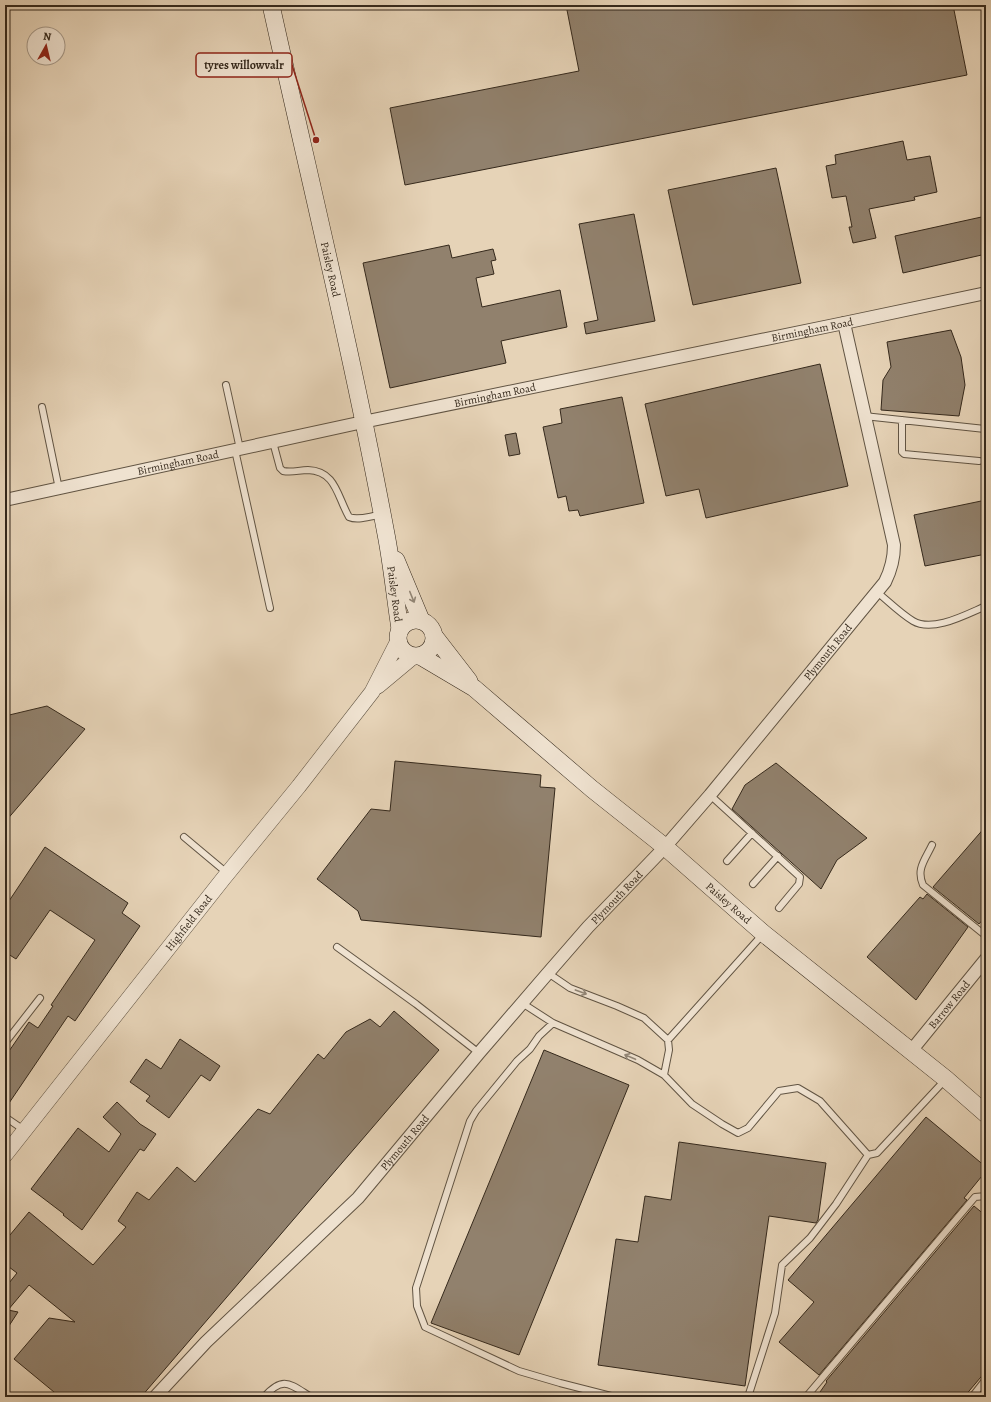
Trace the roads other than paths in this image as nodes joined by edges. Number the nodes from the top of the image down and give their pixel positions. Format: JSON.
{"nodes":[{"id":1,"x":271,"y":5,"type":"edge"},
{"id":2,"x":986,"y":293,"type":"edge"},
{"id":3,"x":844,"y":324,"type":"junction"},
{"id":4,"x":226,"y":385,"type":"dead end"},
{"id":5,"x":42,"y":407,"type":"dead end"},
{"id":6,"x":864,"y":416,"type":"junction"},
{"id":7,"x":902,"y":420,"type":"junction"},
{"id":8,"x":363,"y":422,"type":"junction"},
{"id":9,"x":985,"y":429,"type":"dead end"},
{"id":10,"x":273,"y":442,"type":"junction"},
{"id":11,"x":237,"y":450,"type":"junction"},
{"id":12,"x":979,"y":461,"type":"dead end"},
{"id":13,"x":59,"y":489,"type":"junction"},
{"id":14,"x":5,"y":500,"type":"edge"},
{"id":15,"x":382,"y":514,"type":"junction"},
{"id":16,"x":386,"y":536,"type":"junction"},
{"id":17,"x":877,"y":592,"type":"junction"},
{"id":18,"x":986,"y":606,"type":"edge"},
{"id":19,"x":270,"y":608,"type":"dead end"},
{"id":20,"x":421,"y":620,"type":"junction"},
{"id":21,"x":400,"y":635,"type":"junction"},
{"id":22,"x":435,"y":637,"type":"junction"},
{"id":23,"x":417,"y":656,"type":"junction"},
{"id":24,"x":474,"y":688,"type":"junction"},
{"id":25,"x":372,"y":692,"type":"junction"},
{"id":26,"x":710,"y":795,"type":"junction"},
{"id":27,"x":752,"y":833,"type":"junction"},
{"id":28,"x":184,"y":837,"type":"dead end"},
{"id":29,"x":932,"y":845,"type":"dead end"},
{"id":30,"x":665,"y":847,"type":"junction"},
{"id":31,"x":778,"y":856,"type":"junction"},
{"id":32,"x":727,"y":861,"type":"dead end"},
{"id":33,"x":227,"y":873,"type":"junction"},
{"id":34,"x":753,"y":884,"type":"dead end"},
{"id":35,"x":779,"y":908,"type":"dead end"},
{"id":36,"x":764,"y":933,"type":"junction"},
{"id":37,"x":986,"y":936,"type":"edge"},
{"id":38,"x":337,"y":947,"type":"dead end"},
{"id":39,"x":986,"y":959,"type":"edge"},
{"id":40,"x":548,"y":973,"type":"junction"},
{"id":41,"x":40,"y":998,"type":"dead end"},
{"id":42,"x":522,"y":1003,"type":"junction"},
{"id":43,"x":553,"y":1023,"type":"junction"},
{"id":44,"x":668,"y":1040,"type":"junction"},
{"id":45,"x":5,"y":1042,"type":"edge"},
{"id":46,"x":911,"y":1051,"type":"junction"},
{"id":47,"x":478,"y":1053,"type":"junction"},
{"id":48,"x":664,"y":1075,"type":"junction"},
{"id":49,"x":946,"y":1079,"type":"junction"},
{"id":50,"x":986,"y":1114,"type":"edge"},
{"id":51,"x":5,"y":1117,"type":"edge"},
{"id":52,"x":24,"y":1130,"type":"junction"},
{"id":53,"x":5,"y":1154,"type":"edge"},
{"id":54,"x":868,"y":1156,"type":"junction"},
{"id":55,"x":986,"y":1196,"type":"edge"},
{"id":56,"x":986,"y":1380,"type":"edge"},
{"id":57,"x":155,"y":1397,"type":"edge"},
{"id":58,"x":264,"y":1397,"type":"edge"},
{"id":59,"x":311,"y":1397,"type":"edge"},
{"id":60,"x":615,"y":1397,"type":"edge"},
{"id":61,"x":748,"y":1397,"type":"edge"},
{"id":62,"x":806,"y":1397,"type":"edge"},
{"id":63,"x":972,"y":1397,"type":"edge"}],
"edges":[{"from":1,"to":8,"type":"main road","name":"Paisley Road"},
{"from":2,"to":3,"type":"street","name":"Birmingham Road"},
{"from":3,"to":6,"type":"street","name":"Plymouth Road"},
{"from":3,"to":8,"type":"street","name":"Birmingham Road"},
{"from":4,"to":11,"type":"lane"},
{"from":5,"to":13,"type":"lane"},
{"from":6,"to":7,"type":"lane"},
{"from":6,"to":17,"type":"street","name":"Plymouth Road"},
{"from":7,"to":9,"type":"lane"},
{"from":7,"to":12,"type":"lane"},
{"from":8,"to":10,"type":"street","name":"Birmingham Road"},
{"from":8,"to":15,"type":"main road","name":"Paisley Road"},
{"from":10,"to":11,"type":"street","name":"Birmingham Road"},
{"from":10,"to":15,"type":"lane"},
{"from":11,"to":13,"type":"street","name":"Birmingham Road"},
{"from":11,"to":19,"type":"lane"},
{"from":13,"to":14,"type":"street","name":"Birmingham Road"},
{"from":15,"to":16,"type":"main road","name":"Paisley Road"},
{"from":16,"to":20,"type":"main road","name":"Paisley Road","one_way":true},
{"from":16,"to":21,"type":"main road","name":"Paisley Road"},
{"from":17,"to":18,"type":"lane"},
{"from":17,"to":26,"type":"street","name":"Plymouth Road"},
{"from":20,"to":21,"type":"main road"},
{"from":20,"to":22,"type":"main road"},
{"from":21,"to":23,"type":"main road"},
{"from":21,"to":25,"type":"street","name":"Highfield Road"},
{"from":22,"to":23,"type":"main road"},
{"from":22,"to":24,"type":"main road","name":"Paisley Road"},
{"from":23,"to":24,"type":"main road","name":"Paisley Road"},
{"from":23,"to":25,"type":"street","name":"Highfield Road"},
{"from":24,"to":30,"type":"main road","name":"Paisley Road"},
{"from":25,"to":33,"type":"street","name":"Highfield Road"},
{"from":26,"to":27,"type":"lane"},
{"from":26,"to":30,"type":"street","name":"Plymouth Road"},
{"from":27,"to":31,"type":"lane"},
{"from":27,"to":32,"type":"lane"},
{"from":28,"to":33,"type":"lane"},
{"from":29,"to":37,"type":"lane"},
{"from":30,"to":36,"type":"main road","name":"Paisley Road"},
{"from":30,"to":40,"type":"street","name":"Plymouth Road"},
{"from":31,"to":34,"type":"lane"},
{"from":31,"to":35,"type":"lane"},
{"from":33,"to":52,"type":"street","name":"Highfield Road"},
{"from":36,"to":44,"type":"lane"},
{"from":36,"to":46,"type":"main road","name":"Paisley Road"},
{"from":38,"to":47,"type":"lane"},
{"from":39,"to":46,"type":"street","name":"Barrow Road"},
{"from":40,"to":42,"type":"street","name":"Plymouth Road"},
{"from":40,"to":44,"type":"lane","one_way":true},
{"from":41,"to":45,"type":"lane"},
{"from":42,"to":43,"type":"lane"},
{"from":42,"to":47,"type":"street","name":"Plymouth Road"},
{"from":48,"to":43,"type":"lane","one_way":true},
{"from":43,"to":60,"type":"lane"},
{"from":44,"to":48,"type":"lane"},
{"from":46,"to":49,"type":"main road","name":"Paisley Road"},
{"from":47,"to":57,"type":"street","name":"Plymouth Road"},
{"from":48,"to":54,"type":"lane"},
{"from":49,"to":50,"type":"main road","name":"Paisley Road"},
{"from":49,"to":54,"type":"lane"},
{"from":51,"to":52,"type":"lane"},
{"from":52,"to":53,"type":"street","name":"Highfield Road"},
{"from":54,"to":61,"type":"lane"},
{"from":55,"to":62,"type":"lane"},
{"from":56,"to":63,"type":"lane"},
{"from":58,"to":59,"type":"lane"}]}
